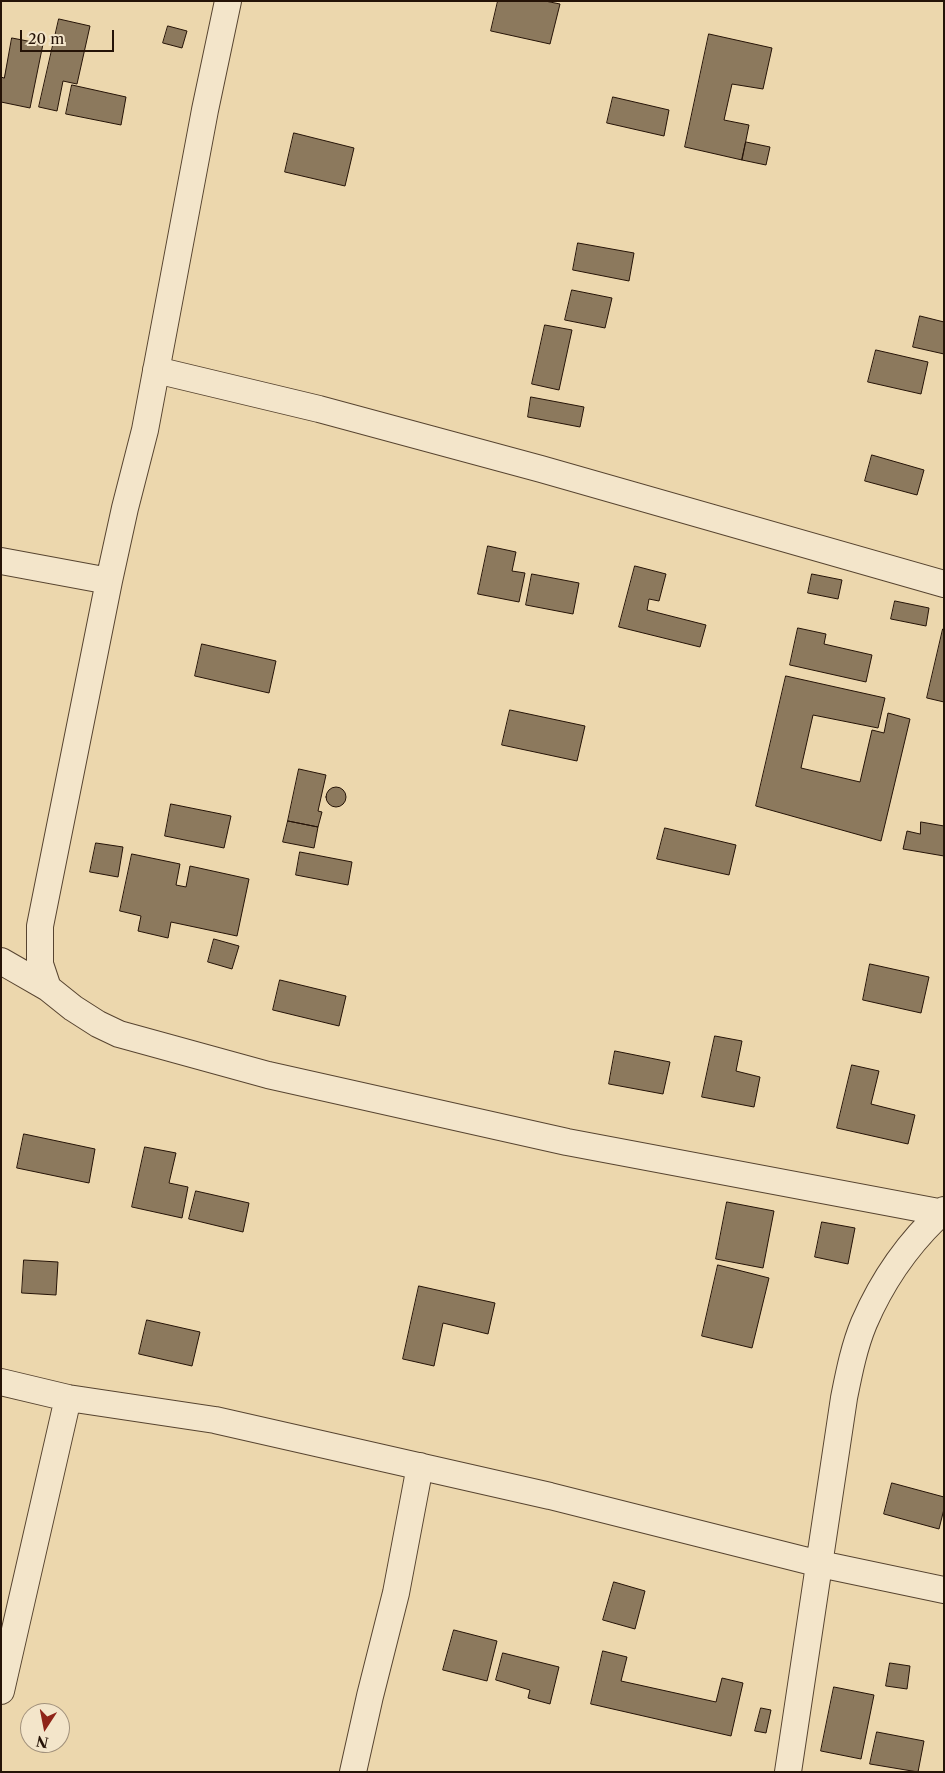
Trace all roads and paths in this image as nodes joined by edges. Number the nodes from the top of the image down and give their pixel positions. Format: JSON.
{"nodes":[{"id":1,"x":228,"y":1,"type":"edge"},
{"id":2,"x":156,"y":370,"type":"junction"},
{"id":3,"x":1,"y":561,"type":"edge"},
{"id":4,"x":109,"y":582,"type":"junction"},
{"id":5,"x":944,"y":584,"type":"edge"},
{"id":6,"x":1,"y":961,"type":"edge"},
{"id":7,"x":48,"y":988,"type":"junction"},
{"id":8,"x":943,"y":1212,"type":"edge"},
{"id":9,"x":1,"y":1382,"type":"edge"},
{"id":10,"x":68,"y":1398,"type":"junction"},
{"id":11,"x":420,"y":1466,"type":"junction"},
{"id":12,"x":820,"y":1564,"type":"junction"},
{"id":13,"x":944,"y":1590,"type":"edge"},
{"id":14,"x":1,"y":1691,"type":"edge"},
{"id":15,"x":353,"y":1772,"type":"edge"},
{"id":16,"x":788,"y":1772,"type":"edge"}],
"edges":[{"from":1,"to":2,"type":"street"},
{"from":2,"to":4,"type":"street"},
{"from":2,"to":5,"type":"street"},
{"from":3,"to":4,"type":"street"},
{"from":4,"to":7,"type":"street"},
{"from":6,"to":7,"type":"street"},
{"from":7,"to":8,"type":"street"},
{"from":8,"to":12,"type":"street"},
{"from":9,"to":10,"type":"street"},
{"from":10,"to":11,"type":"street"},
{"from":10,"to":14,"type":"street"},
{"from":11,"to":12,"type":"street"},
{"from":11,"to":15,"type":"street"},
{"from":12,"to":13,"type":"street"},
{"from":12,"to":16,"type":"street"}]}
